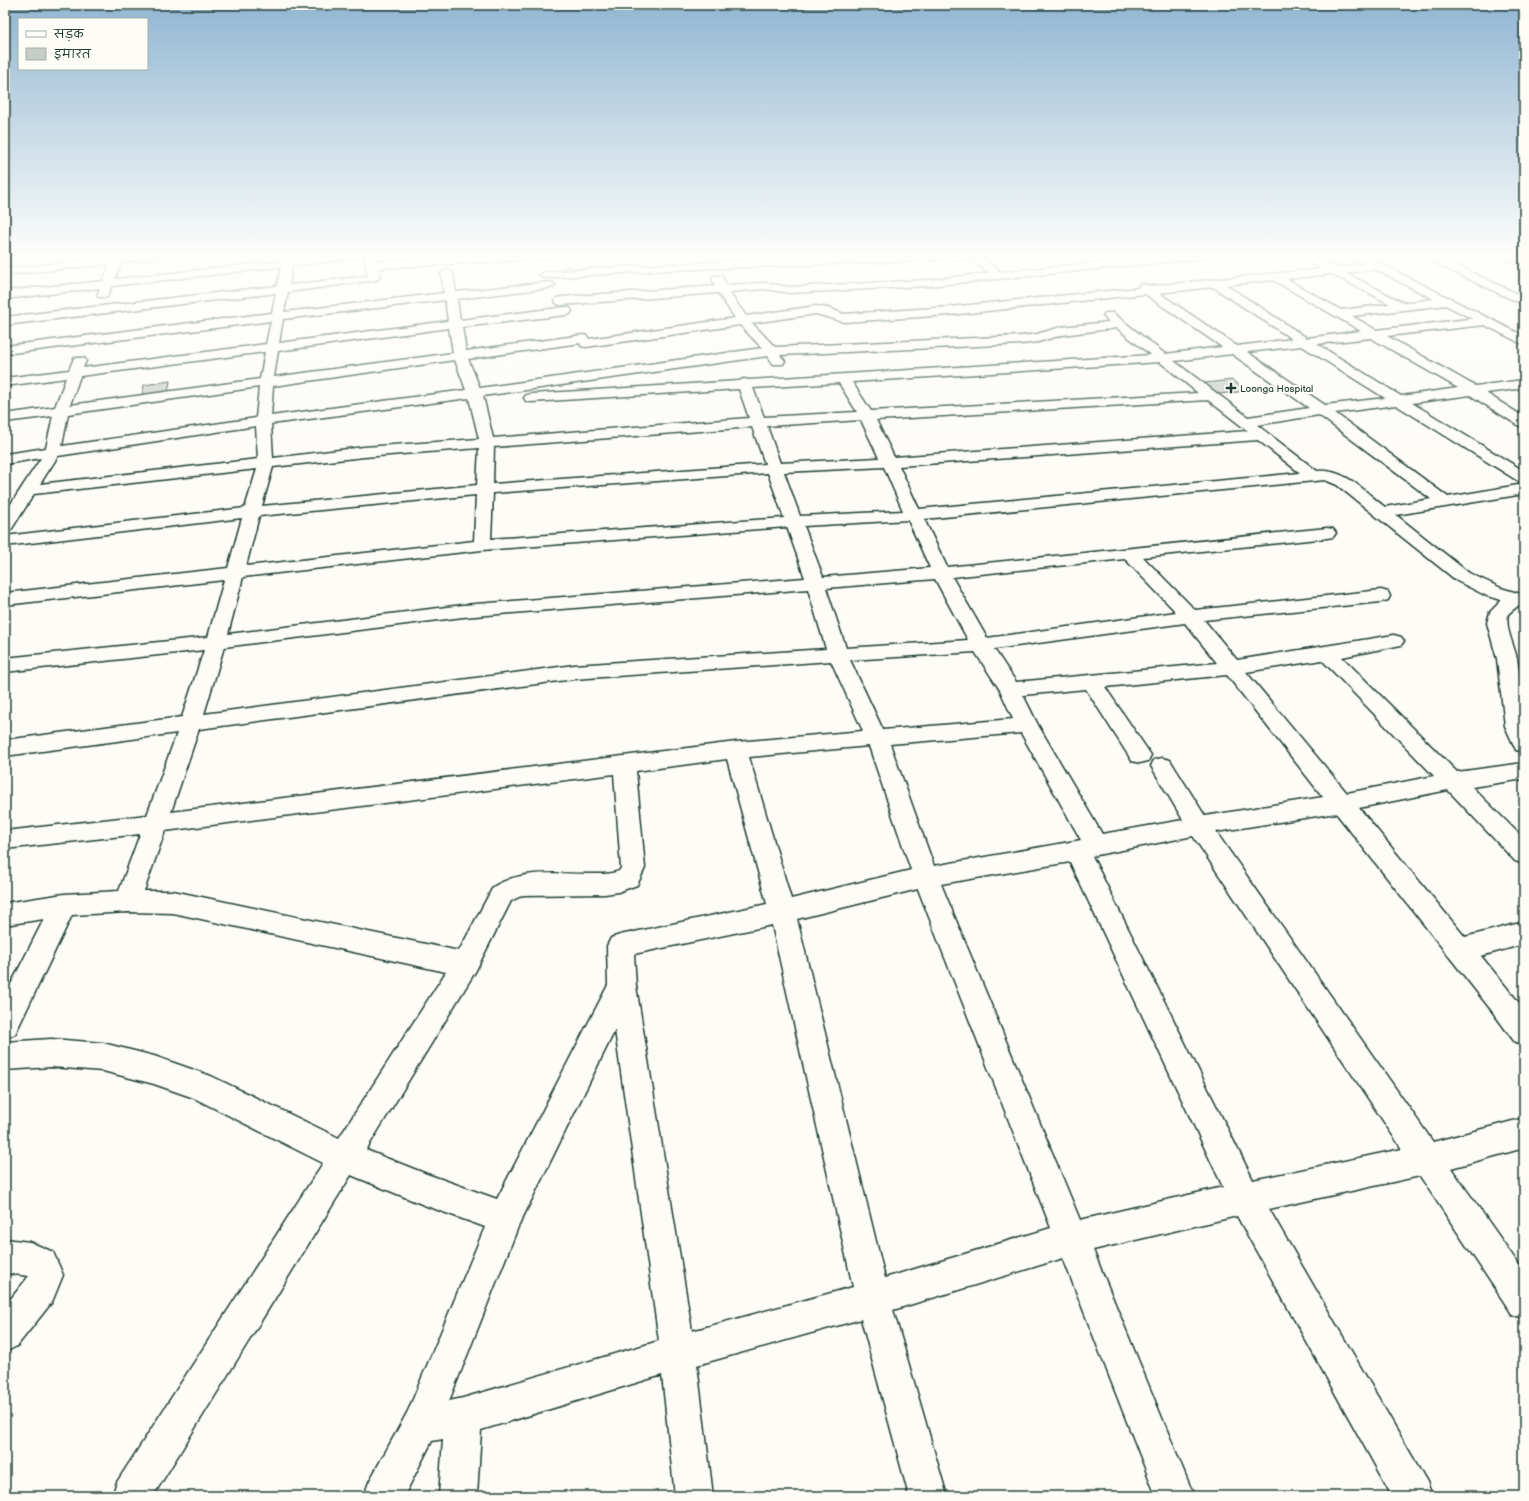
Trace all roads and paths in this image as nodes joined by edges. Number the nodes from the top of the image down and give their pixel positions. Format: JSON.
{"nodes":[{"id":1,"x":93,"y":325,"type":"edge"},
{"id":2,"x":207,"y":325,"type":"edge"},
{"id":3,"x":276,"y":325,"type":"edge"},
{"id":4,"x":447,"y":325,"type":"edge"},
{"id":5,"x":455,"y":325,"type":"edge"},
{"id":6,"x":570,"y":325,"type":"edge"},
{"id":7,"x":574,"y":325,"type":"edge"},
{"id":8,"x":748,"y":325,"type":"edge"},
{"id":9,"x":1111,"y":325,"type":"edge"},
{"id":10,"x":1121,"y":325,"type":"edge"},
{"id":11,"x":1199,"y":325,"type":"edge"},
{"id":12,"x":1279,"y":325,"type":"edge"},
{"id":13,"x":1357,"y":325,"type":"edge"},
{"id":14,"x":1450,"y":325,"type":"edge"},
{"id":15,"x":1494,"y":325,"type":"edge"},
{"id":16,"x":1371,"y":334,"type":"junction"},
{"id":17,"x":89,"y":340,"type":"junction"},
{"id":18,"x":1524,"y":341,"type":"edge"},
{"id":19,"x":1305,"y":342,"type":"junction"},
{"id":20,"x":271,"y":348,"type":"junction"},
{"id":21,"x":5,"y":350,"type":"edge"},
{"id":22,"x":1236,"y":350,"type":"junction"},
{"id":23,"x":772,"y":351,"type":"junction"},
{"id":24,"x":460,"y":356,"type":"junction"},
{"id":25,"x":1162,"y":358,"type":"junction"},
{"id":26,"x":74,"y":373,"type":"junction"},
{"id":27,"x":594,"y":375,"type":"junction"},
{"id":28,"x":843,"y":378,"type":"junction"},
{"id":29,"x":790,"y":381,"type":"junction"},
{"id":30,"x":5,"y":382,"type":"edge"},
{"id":31,"x":266,"y":382,"type":"junction"},
{"id":32,"x":744,"y":384,"type":"junction"},
{"id":33,"x":1524,"y":384,"type":"edge"},
{"id":34,"x":1472,"y":391,"type":"junction"},
{"id":35,"x":1211,"y":396,"type":"junction"},
{"id":36,"x":476,"y":397,"type":"junction"},
{"id":37,"x":1400,"y":401,"type":"junction"},
{"id":38,"x":1322,"y":410,"type":"junction"},
{"id":39,"x":61,"y":411,"type":"junction"},
{"id":40,"x":866,"y":415,"type":"junction"},
{"id":41,"x":5,"y":418,"type":"edge"},
{"id":42,"x":263,"y":421,"type":"junction"},
{"id":43,"x":758,"y":422,"type":"junction"},
{"id":44,"x":1246,"y":422,"type":"junction"},
{"id":45,"x":1524,"y":423,"type":"edge"},
{"id":46,"x":1261,"y":435,"type":"junction"},
{"id":47,"x":487,"y":443,"type":"junction"},
{"id":48,"x":53,"y":452,"type":"junction"},
{"id":49,"x":5,"y":459,"type":"edge"},
{"id":50,"x":889,"y":462,"type":"junction"},
{"id":51,"x":266,"y":463,"type":"junction"},
{"id":52,"x":773,"y":468,"type":"junction"},
{"id":53,"x":1314,"y":476,"type":"junction"},
{"id":54,"x":1524,"y":478,"type":"edge"},
{"id":55,"x":484,"y":489,"type":"junction"},
{"id":56,"x":1524,"y":489,"type":"edge"},
{"id":57,"x":29,"y":490,"type":"junction"},
{"id":58,"x":1445,"y":502,"type":"junction"},
{"id":59,"x":252,"y":512,"type":"junction"},
{"id":60,"x":1381,"y":512,"type":"junction"},
{"id":61,"x":913,"y":514,"type":"junction"},
{"id":62,"x":792,"y":522,"type":"junction"},
{"id":63,"x":5,"y":526,"type":"edge"},
{"id":64,"x":1327,"y":533,"type":"dead end"},
{"id":65,"x":5,"y":541,"type":"edge"},
{"id":66,"x":482,"y":545,"type":"junction"},
{"id":67,"x":1130,"y":554,"type":"junction"},
{"id":68,"x":236,"y":573,"type":"junction"},
{"id":69,"x":941,"y":573,"type":"junction"},
{"id":70,"x":816,"y":584,"type":"junction"},
{"id":71,"x":1381,"y":596,"type":"dead end"},
{"id":72,"x":5,"y":599,"type":"edge"},
{"id":73,"x":1520,"y":600,"type":"edge"},
{"id":74,"x":1190,"y":616,"type":"junction"},
{"id":75,"x":1394,"y":641,"type":"dead end"},
{"id":76,"x":216,"y":642,"type":"junction"},
{"id":77,"x":981,"y":645,"type":"junction"},
{"id":78,"x":1327,"y":654,"type":"junction"},
{"id":79,"x":838,"y":655,"type":"junction"},
{"id":80,"x":5,"y":665,"type":"edge"},
{"id":81,"x":1230,"y":668,"type":"junction"},
{"id":82,"x":1091,"y":681,"type":"junction"},
{"id":83,"x":1010,"y":689,"type":"junction"},
{"id":84,"x":191,"y":723,"type":"junction"},
{"id":85,"x":1027,"y":726,"type":"junction"},
{"id":86,"x":877,"y":739,"type":"junction"},
{"id":87,"x":1524,"y":744,"type":"edge"},
{"id":88,"x":5,"y":748,"type":"edge"},
{"id":89,"x":736,"y":750,"type":"junction"},
{"id":90,"x":624,"y":764,"type":"junction"},
{"id":91,"x":1524,"y":771,"type":"edge"},
{"id":92,"x":1452,"y":781,"type":"junction"},
{"id":93,"x":1340,"y":803,"type":"junction"},
{"id":94,"x":156,"y":823,"type":"junction"},
{"id":95,"x":1199,"y":826,"type":"junction"},
{"id":96,"x":5,"y":840,"type":"edge"},
{"id":97,"x":1087,"y":848,"type":"junction"},
{"id":98,"x":1524,"y":854,"type":"edge"},
{"id":99,"x":926,"y":878,"type":"junction"},
{"id":100,"x":128,"y":901,"type":"junction"},
{"id":101,"x":64,"y":905,"type":"junction"},
{"id":102,"x":782,"y":912,"type":"junction"},
{"id":103,"x":5,"y":914,"type":"edge"},
{"id":104,"x":1524,"y":933,"type":"edge"},
{"id":105,"x":1460,"y":950,"type":"junction"},
{"id":106,"x":466,"y":964,"type":"junction"},
{"id":107,"x":622,"y":986,"type":"junction"},
{"id":108,"x":5,"y":1025,"type":"edge"},
{"id":109,"x":1524,"y":1032,"type":"edge"},
{"id":110,"x":5,"y":1056,"type":"edge"},
{"id":111,"x":1524,"y":1133,"type":"edge"},
{"id":112,"x":344,"y":1157,"type":"junction"},
{"id":113,"x":1427,"y":1158,"type":"junction"},
{"id":114,"x":1246,"y":1198,"type":"junction"},
{"id":115,"x":505,"y":1218,"type":"junction"},
{"id":116,"x":1071,"y":1239,"type":"junction"},
{"id":117,"x":5,"y":1256,"type":"edge"},
{"id":118,"x":874,"y":1300,"type":"junction"},
{"id":119,"x":1524,"y":1302,"type":"edge"},
{"id":120,"x":5,"y":1334,"type":"edge"},
{"id":121,"x":678,"y":1353,"type":"junction"},
{"id":122,"x":462,"y":1417,"type":"junction"},
{"id":123,"x":421,"y":1424,"type":"junction"},
{"id":124,"x":130,"y":1496,"type":"edge"},
{"id":125,"x":383,"y":1496,"type":"edge"},
{"id":126,"x":458,"y":1496,"type":"edge"},
{"id":127,"x":694,"y":1496,"type":"edge"},
{"id":128,"x":928,"y":1496,"type":"edge"},
{"id":129,"x":1175,"y":1496,"type":"edge"},
{"id":130,"x":1413,"y":1496,"type":"edge"}],
"edges":[{"from":1,"to":17,"type":"street"},
{"from":2,"to":17,"type":"street"},
{"from":3,"to":20,"type":"street"},
{"from":4,"to":20,"type":"street"},
{"from":5,"to":24,"type":"street"},
{"from":6,"to":24,"type":"street"},
{"from":7,"to":27,"type":"street"},
{"from":8,"to":23,"type":"street"},
{"from":9,"to":23,"type":"street"},
{"from":10,"to":25,"type":"street"},
{"from":11,"to":22,"type":"street"},
{"from":12,"to":19,"type":"street"},
{"from":13,"to":16,"type":"street"},
{"from":14,"to":16,"type":"street"},
{"from":15,"to":18,"type":"street"},
{"from":16,"to":19,"type":"street"},
{"from":16,"to":34,"type":"street"},
{"from":17,"to":21,"type":"street"},
{"from":17,"to":26,"type":"street"},
{"from":19,"to":22,"type":"street"},
{"from":19,"to":37,"type":"street"},
{"from":20,"to":26,"type":"street"},
{"from":20,"to":31,"type":"street"},
{"from":22,"to":25,"type":"street"},
{"from":22,"to":38,"type":"street"},
{"from":23,"to":27,"type":"street"},
{"from":23,"to":29,"type":"street"},
{"from":24,"to":31,"type":"street"},
{"from":24,"to":36,"type":"street"},
{"from":25,"to":28,"type":"street"},
{"from":25,"to":35,"type":"street"},
{"from":26,"to":30,"type":"street"},
{"from":26,"to":39,"type":"street"},
{"from":27,"to":36,"type":"street"},
{"from":28,"to":29,"type":"street"},
{"from":28,"to":40,"type":"street"},
{"from":29,"to":32,"type":"street"},
{"from":31,"to":39,"type":"street"},
{"from":31,"to":42,"type":"street"},
{"from":32,"to":36,"type":"street"},
{"from":32,"to":43,"type":"street"},
{"from":33,"to":34,"type":"street"},
{"from":34,"to":37,"type":"street"},
{"from":34,"to":45,"type":"street"},
{"from":35,"to":40,"type":"street"},
{"from":35,"to":44,"type":"street"},
{"from":36,"to":42,"type":"street"},
{"from":36,"to":47,"type":"street"},
{"from":37,"to":38,"type":"street"},
{"from":37,"to":54,"type":"street"},
{"from":38,"to":44,"type":"street"},
{"from":38,"to":58,"type":"street"},
{"from":39,"to":41,"type":"street"},
{"from":39,"to":48,"type":"street"},
{"from":40,"to":43,"type":"street"},
{"from":40,"to":50,"type":"street"},
{"from":42,"to":48,"type":"street"},
{"from":42,"to":51,"type":"street"},
{"from":43,"to":47,"type":"street"},
{"from":43,"to":52,"type":"street"},
{"from":44,"to":46,"type":"street"},
{"from":46,"to":50,"type":"street"},
{"from":46,"to":53,"type":"street"},
{"from":47,"to":51,"type":"street"},
{"from":47,"to":55,"type":"street"},
{"from":48,"to":49,"type":"street"},
{"from":48,"to":57,"type":"street"},
{"from":50,"to":52,"type":"street"},
{"from":50,"to":61,"type":"street"},
{"from":51,"to":57,"type":"street"},
{"from":51,"to":59,"type":"street"},
{"from":52,"to":55,"type":"street"},
{"from":52,"to":62,"type":"street"},
{"from":53,"to":60,"type":"street"},
{"from":53,"to":61,"type":"street"},
{"from":55,"to":59,"type":"street"},
{"from":55,"to":66,"type":"street"},
{"from":56,"to":58,"type":"street"},
{"from":57,"to":63,"type":"street"},
{"from":58,"to":60,"type":"street"},
{"from":59,"to":65,"type":"street"},
{"from":59,"to":68,"type":"street"},
{"from":60,"to":73,"type":"street"},
{"from":61,"to":62,"type":"street"},
{"from":61,"to":69,"type":"street"},
{"from":62,"to":66,"type":"street"},
{"from":62,"to":70,"type":"street"},
{"from":64,"to":67,"type":"street"},
{"from":66,"to":68,"type":"street"},
{"from":67,"to":69,"type":"street"},
{"from":67,"to":74,"type":"street"},
{"from":68,"to":72,"type":"street"},
{"from":68,"to":76,"type":"street"},
{"from":69,"to":70,"type":"street"},
{"from":69,"to":77,"type":"street"},
{"from":70,"to":76,"type":"street"},
{"from":70,"to":79,"type":"street"},
{"from":71,"to":74,"type":"street"},
{"from":73,"to":87,"type":"street"},
{"from":74,"to":77,"type":"street"},
{"from":74,"to":81,"type":"street"},
{"from":75,"to":78,"type":"street"},
{"from":76,"to":80,"type":"street"},
{"from":76,"to":84,"type":"street"},
{"from":77,"to":79,"type":"street"},
{"from":77,"to":83,"type":"street"},
{"from":78,"to":81,"type":"street"},
{"from":78,"to":92,"type":"street"},
{"from":79,"to":84,"type":"street"},
{"from":79,"to":86,"type":"street"},
{"from":81,"to":82,"type":"street"},
{"from":81,"to":93,"type":"street"},
{"from":82,"to":83,"type":"street"},
{"from":82,"to":95,"type":"street"},
{"from":83,"to":85,"type":"street"},
{"from":84,"to":88,"type":"street"},
{"from":84,"to":94,"type":"street"},
{"from":85,"to":86,"type":"street"},
{"from":85,"to":97,"type":"street"},
{"from":86,"to":89,"type":"street"},
{"from":86,"to":99,"type":"street"},
{"from":89,"to":90,"type":"street"},
{"from":89,"to":102,"type":"street"},
{"from":90,"to":94,"type":"street"},
{"from":90,"to":106,"type":"street"},
{"from":91,"to":92,"type":"street"},
{"from":92,"to":93,"type":"street"},
{"from":92,"to":98,"type":"street"},
{"from":93,"to":95,"type":"street"},
{"from":93,"to":105,"type":"street"},
{"from":94,"to":96,"type":"street"},
{"from":94,"to":100,"type":"street"},
{"from":95,"to":97,"type":"street"},
{"from":95,"to":113,"type":"street"},
{"from":97,"to":99,"type":"street"},
{"from":97,"to":114,"type":"street"},
{"from":99,"to":102,"type":"street"},
{"from":99,"to":116,"type":"street"},
{"from":100,"to":101,"type":"street"},
{"from":100,"to":106,"type":"street"},
{"from":101,"to":103,"type":"street"},
{"from":101,"to":108,"type":"street"},
{"from":102,"to":107,"type":"street"},
{"from":102,"to":118,"type":"street"},
{"from":104,"to":105,"type":"street"},
{"from":105,"to":109,"type":"street"},
{"from":106,"to":112,"type":"street"},
{"from":107,"to":115,"type":"street"},
{"from":107,"to":121,"type":"street"},
{"from":110,"to":112,"type":"street"},
{"from":111,"to":113,"type":"street"},
{"from":112,"to":115,"type":"street"},
{"from":112,"to":124,"type":"street"},
{"from":113,"to":114,"type":"street"},
{"from":113,"to":119,"type":"street"},
{"from":114,"to":116,"type":"street"},
{"from":114,"to":130,"type":"street"},
{"from":115,"to":123,"type":"street"},
{"from":116,"to":118,"type":"street"},
{"from":116,"to":129,"type":"street"},
{"from":117,"to":120,"type":"street"},
{"from":118,"to":121,"type":"street"},
{"from":118,"to":128,"type":"street"},
{"from":121,"to":122,"type":"street"},
{"from":121,"to":127,"type":"street"},
{"from":122,"to":123,"type":"street"},
{"from":122,"to":126,"type":"street"},
{"from":123,"to":125,"type":"street"}]}
